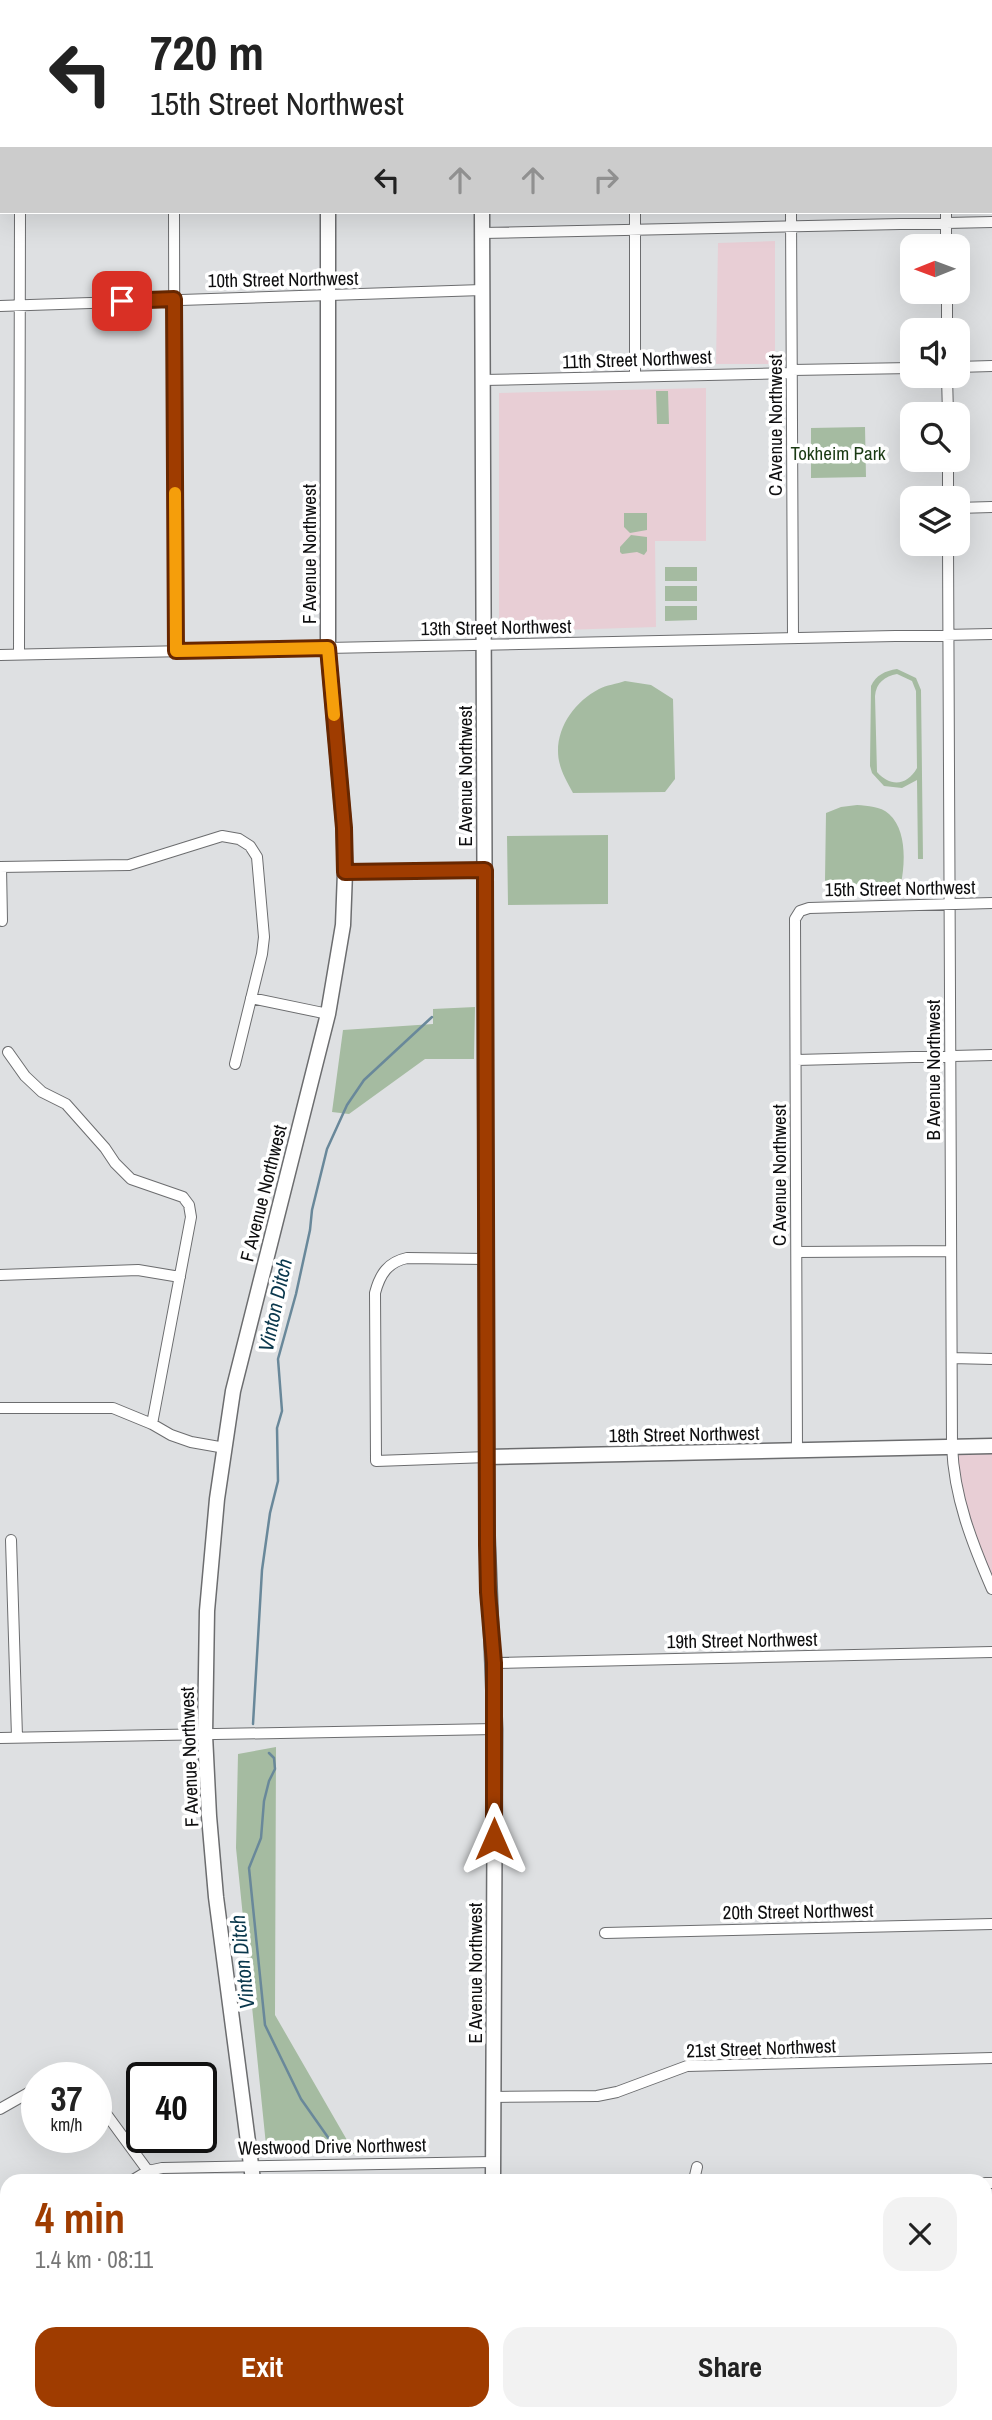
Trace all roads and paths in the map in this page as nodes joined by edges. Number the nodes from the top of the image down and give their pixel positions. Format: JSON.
{"nodes":[{"id":1,"x":20,"y":214,"type":"edge"},
{"id":2,"x":174,"y":214,"type":"edge"},
{"id":3,"x":328,"y":214,"type":"edge"},
{"id":4,"x":482,"y":214,"type":"edge"},
{"id":5,"x":635,"y":214,"type":"edge"},
{"id":6,"x":791,"y":214,"type":"edge"},
{"id":7,"x":946,"y":214,"type":"edge"},
{"id":8,"x":992,"y":222,"type":"edge"},
{"id":9,"x":946,"y":223,"type":"junction"},
{"id":10,"x":791,"y":227,"type":"junction"},
{"id":11,"x":635,"y":230,"type":"junction"},
{"id":12,"x":482,"y":233,"type":"junction"},
{"id":13,"x":946,"y":234,"type":"edge"},
{"id":14,"x":482,"y":290,"type":"junction"},
{"id":15,"x":329,"y":296,"type":"junction"},
{"id":16,"x":174,"y":299,"type":"junction"},
{"id":17,"x":20,"y":305,"type":"junction"},
{"id":18,"x":0,"y":306,"type":"edge"},
{"id":19,"x":992,"y":366,"type":"edge"},
{"id":20,"x":970,"y":367,"type":"edge"},
{"id":21,"x":900,"y":368,"type":"edge"},
{"id":22,"x":792,"y":371,"type":"junction"},
{"id":23,"x":635,"y":377,"type":"junction"},
{"id":24,"x":482,"y":380,"type":"junction"},
{"id":25,"x":992,"y":507,"type":"edge"},
{"id":26,"x":970,"y":508,"type":"edge"},
{"id":27,"x":948,"y":556,"type":"edge"},
{"id":28,"x":949,"y":634,"type":"junction"},
{"id":29,"x":992,"y":634,"type":"edge"},
{"id":30,"x":793,"y":638,"type":"junction"},
{"id":31,"x":483,"y":645,"type":"junction"},
{"id":32,"x":328,"y":648,"type":"junction"},
{"id":33,"x":176,"y":651,"type":"junction"},
{"id":34,"x":0,"y":655,"type":"edge"},
{"id":35,"x":19,"y":655,"type":"junction"},
{"id":36,"x":1,"y":867,"type":"edge"},
{"id":37,"x":485,"y":870,"type":"junction"},
{"id":38,"x":345,"y":872,"type":"junction"},
{"id":39,"x":992,"y":903,"type":"edge"},
{"id":40,"x":950,"y":904,"type":"junction"},
{"id":41,"x":809,"y":908,"type":"joint"},
{"id":42,"x":2,"y":921,"type":"dead end"},
{"id":43,"x":251,"y":998,"type":"junction"},
{"id":44,"x":328,"y":1014,"type":"junction"},
{"id":45,"x":8,"y":1052,"type":"dead end"},
{"id":46,"x":950,"y":1055,"type":"junction"},
{"id":47,"x":992,"y":1055,"type":"edge"},
{"id":48,"x":796,"y":1060,"type":"junction"},
{"id":49,"x":235,"y":1064,"type":"dead end"},
{"id":50,"x":951,"y":1251,"type":"junction"},
{"id":51,"x":797,"y":1252,"type":"junction"},
{"id":52,"x":486,"y":1259,"type":"junction"},
{"id":53,"x":0,"y":1275,"type":"edge"},
{"id":54,"x":180,"y":1277,"type":"junction"},
{"id":55,"x":952,"y":1358,"type":"junction"},
{"id":56,"x":992,"y":1359,"type":"edge"},
{"id":57,"x":0,"y":1408,"type":"edge"},
{"id":58,"x":152,"y":1424,"type":"junction"},
{"id":59,"x":952,"y":1446,"type":"junction"},
{"id":60,"x":992,"y":1446,"type":"edge"},
{"id":61,"x":225,"y":1448,"type":"junction"},
{"id":62,"x":797,"y":1451,"type":"junction"},
{"id":63,"x":488,"y":1457,"type":"junction"},
{"id":64,"x":11,"y":1539,"type":"dead end"},
{"id":65,"x":992,"y":1589,"type":"edge"},
{"id":66,"x":992,"y":1652,"type":"edge"},
{"id":67,"x":494,"y":1663,"type":"junction"},
{"id":68,"x":495,"y":1729,"type":"junction"},
{"id":69,"x":205,"y":1735,"type":"junction"},
{"id":70,"x":17,"y":1737,"type":"junction"},
{"id":71,"x":0,"y":1738,"type":"edge"},
{"id":72,"x":992,"y":1924,"type":"edge"},
{"id":73,"x":604,"y":1933,"type":"dead end"},
{"id":74,"x":992,"y":2058,"type":"edge"},
{"id":75,"x":21,"y":2097,"type":"edge"},
{"id":76,"x":493,"y":2097,"type":"junction"},
{"id":77,"x":0,"y":2109,"type":"edge"},
{"id":78,"x":112,"y":2122,"type":"edge"},
{"id":79,"x":493,"y":2162,"type":"junction"},
{"id":80,"x":252,"y":2165,"type":"junction"},
{"id":81,"x":697,"y":2166,"type":"dead end"},
{"id":82,"x":148,"y":2171,"type":"junction"},
{"id":83,"x":143,"y":2174,"type":"edge"},
{"id":84,"x":253,"y":2174,"type":"edge"},
{"id":85,"x":493,"y":2174,"type":"edge"},
{"id":86,"x":695,"y":2174,"type":"edge"}],
"edges":[{"from":1,"to":17,"type":"street"},
{"from":2,"to":16,"type":"street"},
{"from":3,"to":15,"type":"street","name":"F Avenue Northwest"},
{"from":4,"to":12,"type":"street","name":"E Avenue Northwest"},
{"from":5,"to":11,"type":"street"},
{"from":6,"to":10,"type":"street","name":"C Avenue Northwest"},
{"from":7,"to":9,"type":"street"},
{"from":8,"to":9,"type":"street"},
{"from":9,"to":10,"type":"street"},
{"from":9,"to":13,"type":"street"},
{"from":10,"to":11,"type":"street"},
{"from":10,"to":22,"type":"street","name":"C Avenue Northwest"},
{"from":11,"to":12,"type":"street"},
{"from":11,"to":23,"type":"street"},
{"from":12,"to":14,"type":"street","name":"E Avenue Northwest"},
{"from":14,"to":15,"type":"street","name":"10th Street Northwest"},
{"from":14,"to":24,"type":"street","name":"E Avenue Northwest"},
{"from":15,"to":16,"type":"street","name":"10th Street Northwest"},
{"from":15,"to":32,"type":"street","name":"F Avenue Northwest"},
{"from":16,"to":17,"type":"street","name":"10th Street Northwest"},
{"from":16,"to":33,"type":"street"},
{"from":17,"to":18,"type":"street","name":"10th Street Northwest"},
{"from":17,"to":35,"type":"street"},
{"from":19,"to":20,"type":"street"},
{"from":21,"to":22,"type":"street","name":"11th Street Northwest"},
{"from":22,"to":23,"type":"street","name":"11th Street Northwest"},
{"from":22,"to":30,"type":"street","name":"C Avenue Northwest"},
{"from":23,"to":24,"type":"street","name":"11th Street Northwest"},
{"from":24,"to":31,"type":"street","name":"E Avenue Northwest"},
{"from":25,"to":26,"type":"street"},
{"from":27,"to":28,"type":"street","name":"B Avenue Northwest"},
{"from":28,"to":29,"type":"street","name":"13th Street Northwest"},
{"from":28,"to":30,"type":"street","name":"13th Street Northwest"},
{"from":28,"to":40,"type":"street","name":"B Avenue Northwest"},
{"from":30,"to":31,"type":"street","name":"13th Street Northwest"},
{"from":31,"to":32,"type":"street","name":"13th Street Northwest"},
{"from":31,"to":37,"type":"street","name":"E Avenue Northwest"},
{"from":32,"to":33,"type":"street","name":"13th Street Northwest"},
{"from":32,"to":38,"type":"street","name":"F Avenue Northwest"},
{"from":33,"to":35,"type":"street","name":"13th Street Northwest"},
{"from":34,"to":35,"type":"street","name":"13th Street Northwest"},
{"from":36,"to":42,"type":"street"},
{"from":36,"to":43,"type":"street"},
{"from":37,"to":38,"type":"street"},
{"from":37,"to":52,"type":"street","name":"E Avenue Northwest"},
{"from":38,"to":44,"type":"street","name":"F Avenue Northwest"},
{"from":39,"to":40,"type":"street","name":"15th Street Northwest"},
{"from":40,"to":41,"type":"street","name":"15th Street Northwest"},
{"from":40,"to":46,"type":"street","name":"B Avenue Northwest"},
{"from":41,"to":48,"type":"street","name":"C Avenue Northwest"},
{"from":43,"to":44,"type":"street"},
{"from":43,"to":49,"type":"street"},
{"from":44,"to":61,"type":"street","name":"F Avenue Northwest"},
{"from":45,"to":54,"type":"street"},
{"from":46,"to":47,"type":"street"},
{"from":46,"to":48,"type":"street"},
{"from":46,"to":50,"type":"street","name":"B Avenue Northwest"},
{"from":48,"to":51,"type":"street","name":"C Avenue Northwest"},
{"from":50,"to":51,"type":"street"},
{"from":50,"to":55,"type":"street","name":"B Avenue Northwest"},
{"from":51,"to":62,"type":"street","name":"C Avenue Northwest"},
{"from":52,"to":63,"type":"street","name":"E Avenue Northwest"},
{"from":52,"to":63,"type":"street","name":"18th Street Northwest"},
{"from":53,"to":54,"type":"street"},
{"from":54,"to":58,"type":"street"},
{"from":55,"to":56,"type":"street"},
{"from":55,"to":59,"type":"street","name":"B Avenue Northwest"},
{"from":57,"to":58,"type":"street"},
{"from":58,"to":61,"type":"street"},
{"from":59,"to":60,"type":"street","name":"18th Street Northwest"},
{"from":59,"to":62,"type":"street","name":"18th Street Northwest"},
{"from":59,"to":65,"type":"street","name":"B Avenue Northwest"},
{"from":61,"to":69,"type":"street","name":"F Avenue Northwest"},
{"from":62,"to":63,"type":"street","name":"18th Street Northwest"},
{"from":63,"to":67,"type":"street","name":"E Avenue Northwest"},
{"from":64,"to":70,"type":"street"},
{"from":66,"to":67,"type":"street","name":"19th Street Northwest"},
{"from":67,"to":68,"type":"street","name":"E Avenue Northwest"},
{"from":68,"to":69,"type":"street"},
{"from":68,"to":76,"type":"street","name":"E Avenue Northwest"},
{"from":69,"to":70,"type":"street"},
{"from":69,"to":80,"type":"street","name":"F Avenue Northwest"},
{"from":70,"to":71,"type":"street"},
{"from":72,"to":73,"type":"street","name":"20th Street Northwest"},
{"from":74,"to":76,"type":"street","name":"21st Street Northwest"},
{"from":75,"to":77,"type":"street"},
{"from":76,"to":79,"type":"street","name":"E Avenue Northwest"},
{"from":78,"to":82,"type":"street"},
{"from":79,"to":80,"type":"street","name":"Westwood Drive Northwest"},
{"from":79,"to":85,"type":"street","name":"E Avenue Northwest"},
{"from":80,"to":82,"type":"street","name":"Westwood Drive Northwest"},
{"from":80,"to":84,"type":"street","name":"F Avenue Northwest"},
{"from":81,"to":86,"type":"street"},
{"from":82,"to":83,"type":"street","name":"Westwood Drive Northwest"}]}
